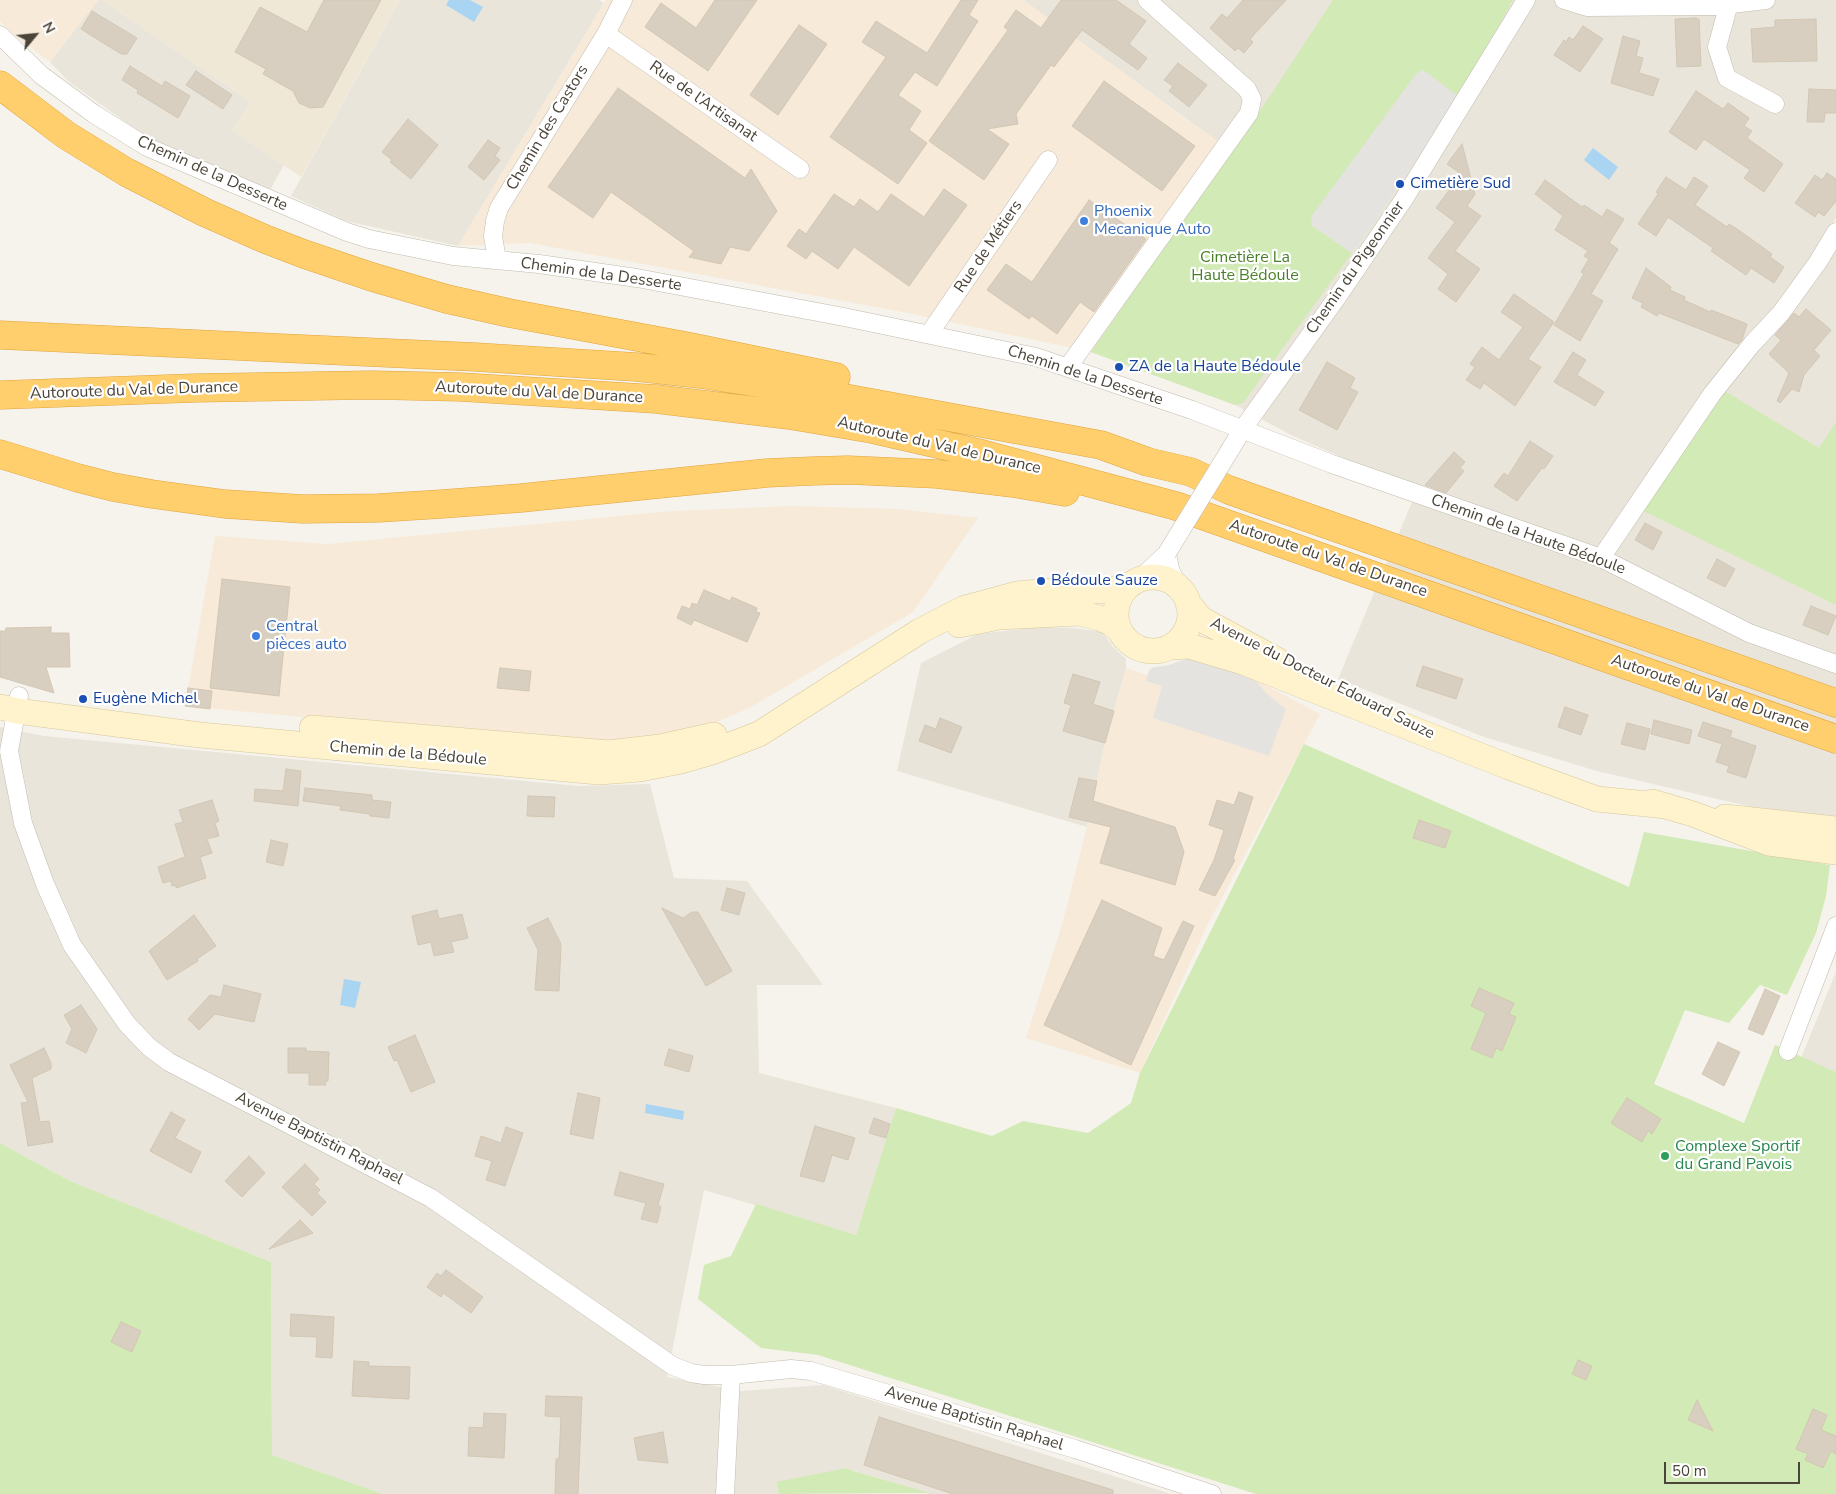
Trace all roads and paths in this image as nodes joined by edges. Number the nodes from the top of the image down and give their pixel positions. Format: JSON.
{"nodes":[{"id":1,"x":623,"y":0,"type":"edge"},
{"id":2,"x":1147,"y":0,"type":"edge"},
{"id":3,"x":1526,"y":0,"type":"edge"},
{"id":4,"x":1564,"y":0,"type":"edge"},
{"id":5,"x":1766,"y":0,"type":"edge"},
{"id":6,"x":1730,"y":2,"type":"edge"},
{"id":7,"x":606,"y":34,"type":"junction"},
{"id":8,"x":0,"y":35,"type":"edge"},
{"id":9,"x":0,"y":85,"type":"edge"},
{"id":10,"x":1775,"y":104,"type":"dead end"},
{"id":11,"x":1048,"y":160,"type":"dead end"},
{"id":12,"x":800,"y":169,"type":"dead end"},
{"id":13,"x":1836,"y":232,"type":"edge"},
{"id":14,"x":497,"y":260,"type":"junction"},
{"id":15,"x":929,"y":334,"type":"junction"},
{"id":16,"x":0,"y":335,"type":"edge"},
{"id":17,"x":1068,"y":367,"type":"junction"},
{"id":18,"x":0,"y":395,"type":"edge"},
{"id":19,"x":1242,"y":430,"type":"junction"},
{"id":20,"x":1101,"y":445,"type":"junction"},
{"id":21,"x":0,"y":454,"type":"edge"},
{"id":22,"x":1167,"y":553,"type":"junction"},
{"id":23,"x":1601,"y":558,"type":"junction"},
{"id":24,"x":1133,"y":583,"type":"junction"},
{"id":25,"x":1182,"y":594,"type":"junction"},
{"id":26,"x":1119,"y":630,"type":"junction"},
{"id":27,"x":902,"y":642,"type":"junction"},
{"id":28,"x":1568,"y":644,"type":"junction"},
{"id":29,"x":1172,"y":647,"type":"junction"},
{"id":30,"x":1836,"y":663,"type":"edge"},
{"id":31,"x":9,"y":701,"type":"edge"},
{"id":32,"x":1836,"y":703,"type":"edge"},
{"id":33,"x":1836,"y":739,"type":"edge"},
{"id":34,"x":1462,"y":748,"type":"junction"},
{"id":35,"x":0,"y":753,"type":"edge"},
{"id":36,"x":17,"y":796,"type":"junction"},
{"id":37,"x":1693,"y":814,"type":"junction"},
{"id":38,"x":1836,"y":828,"type":"edge"},
{"id":39,"x":1836,"y":852,"type":"edge"},
{"id":40,"x":1836,"y":926,"type":"edge"},
{"id":41,"x":1788,"y":1051,"type":"dead end"},
{"id":42,"x":731,"y":1375,"type":"junction"},
{"id":43,"x":725,"y":1494,"type":"edge"},
{"id":44,"x":1212,"y":1494,"type":"edge"}],
"edges":[{"from":1,"to":7,"type":"street","name":"Chemin des Castors"},
{"from":2,"to":17,"type":"street"},
{"from":3,"to":19,"type":"street","name":"Chemin du Pigeonnier"},
{"from":4,"to":6,"type":"street"},
{"from":5,"to":6,"type":"street"},
{"from":6,"to":10,"type":"street"},
{"from":7,"to":12,"type":"street","name":"Rue de l’Artisanat"},
{"from":7,"to":14,"type":"street","name":"Chemin des Castors"},
{"from":8,"to":14,"type":"street","name":"Chemin de la Desserte"},
{"from":9,"to":20,"type":"highway"},
{"from":11,"to":15,"type":"street","name":"Rue de Métiers"},
{"from":13,"to":23,"type":"street"},
{"from":14,"to":15,"type":"street","name":"Chemin de la Desserte"},
{"from":15,"to":17,"type":"street","name":"Chemin de la Desserte"},
{"from":16,"to":20,"type":"highway","name":"Autoroute du Val de Durance"},
{"from":17,"to":19,"type":"street","name":"Chemin de la Desserte"},
{"from":18,"to":28,"type":"highway","name":"Autoroute du Val de Durance"},
{"from":19,"to":22,"type":"street","name":"Chemin du Pigeonnier","bridge":true},
{"from":19,"to":23,"type":"street","name":"Chemin de la Haute Bédoule"},
{"from":20,"to":32,"type":"highway","name":"Autoroute du Val de Durance"},
{"from":21,"to":28,"type":"highway"},
{"from":22,"to":24,"type":"street","name":"Chemin du Pigeonnier"},
{"from":22,"to":25,"type":"street"},
{"from":23,"to":30,"type":"street","name":"Chemin de la Haute Bédoule"},
{"from":24,"to":25,"type":"street"},
{"from":24,"to":26,"type":"street"},
{"from":24,"to":27,"type":"street","name":"Chemin de la Bédoule"},
{"from":25,"to":29,"type":"street"},
{"from":25,"to":34,"type":"street","name":"Avenue du Docteur Edouard Sauze"},
{"from":26,"to":27,"type":"street","name":"Chemin de la Bédoule"},
{"from":26,"to":29,"type":"street"},
{"from":27,"to":31,"type":"street","name":"Chemin de la Bédoule"},
{"from":28,"to":33,"type":"highway","name":"Autoroute du Val de Durance"},
{"from":29,"to":34,"type":"street","name":"Avenue du Docteur Edouard Sauze"},
{"from":31,"to":36,"type":"street","name":"Avenue Baptistin Raphael"},
{"from":34,"to":37,"type":"street","name":"Avenue du Docteur Edouard Sauze"},
{"from":35,"to":36,"type":"street","name":"Avenue Baptistin Raphael"},
{"from":36,"to":42,"type":"street","name":"Avenue Baptistin Raphael"},
{"from":37,"to":38,"type":"street","name":"Avenue du Docteur Edouard Sauze"},
{"from":37,"to":39,"type":"street","name":"Avenue du Docteur Edouard Sauze"},
{"from":40,"to":41,"type":"street"},
{"from":42,"to":43,"type":"street"},
{"from":42,"to":44,"type":"street","name":"Avenue Baptistin Raphael"}]}
